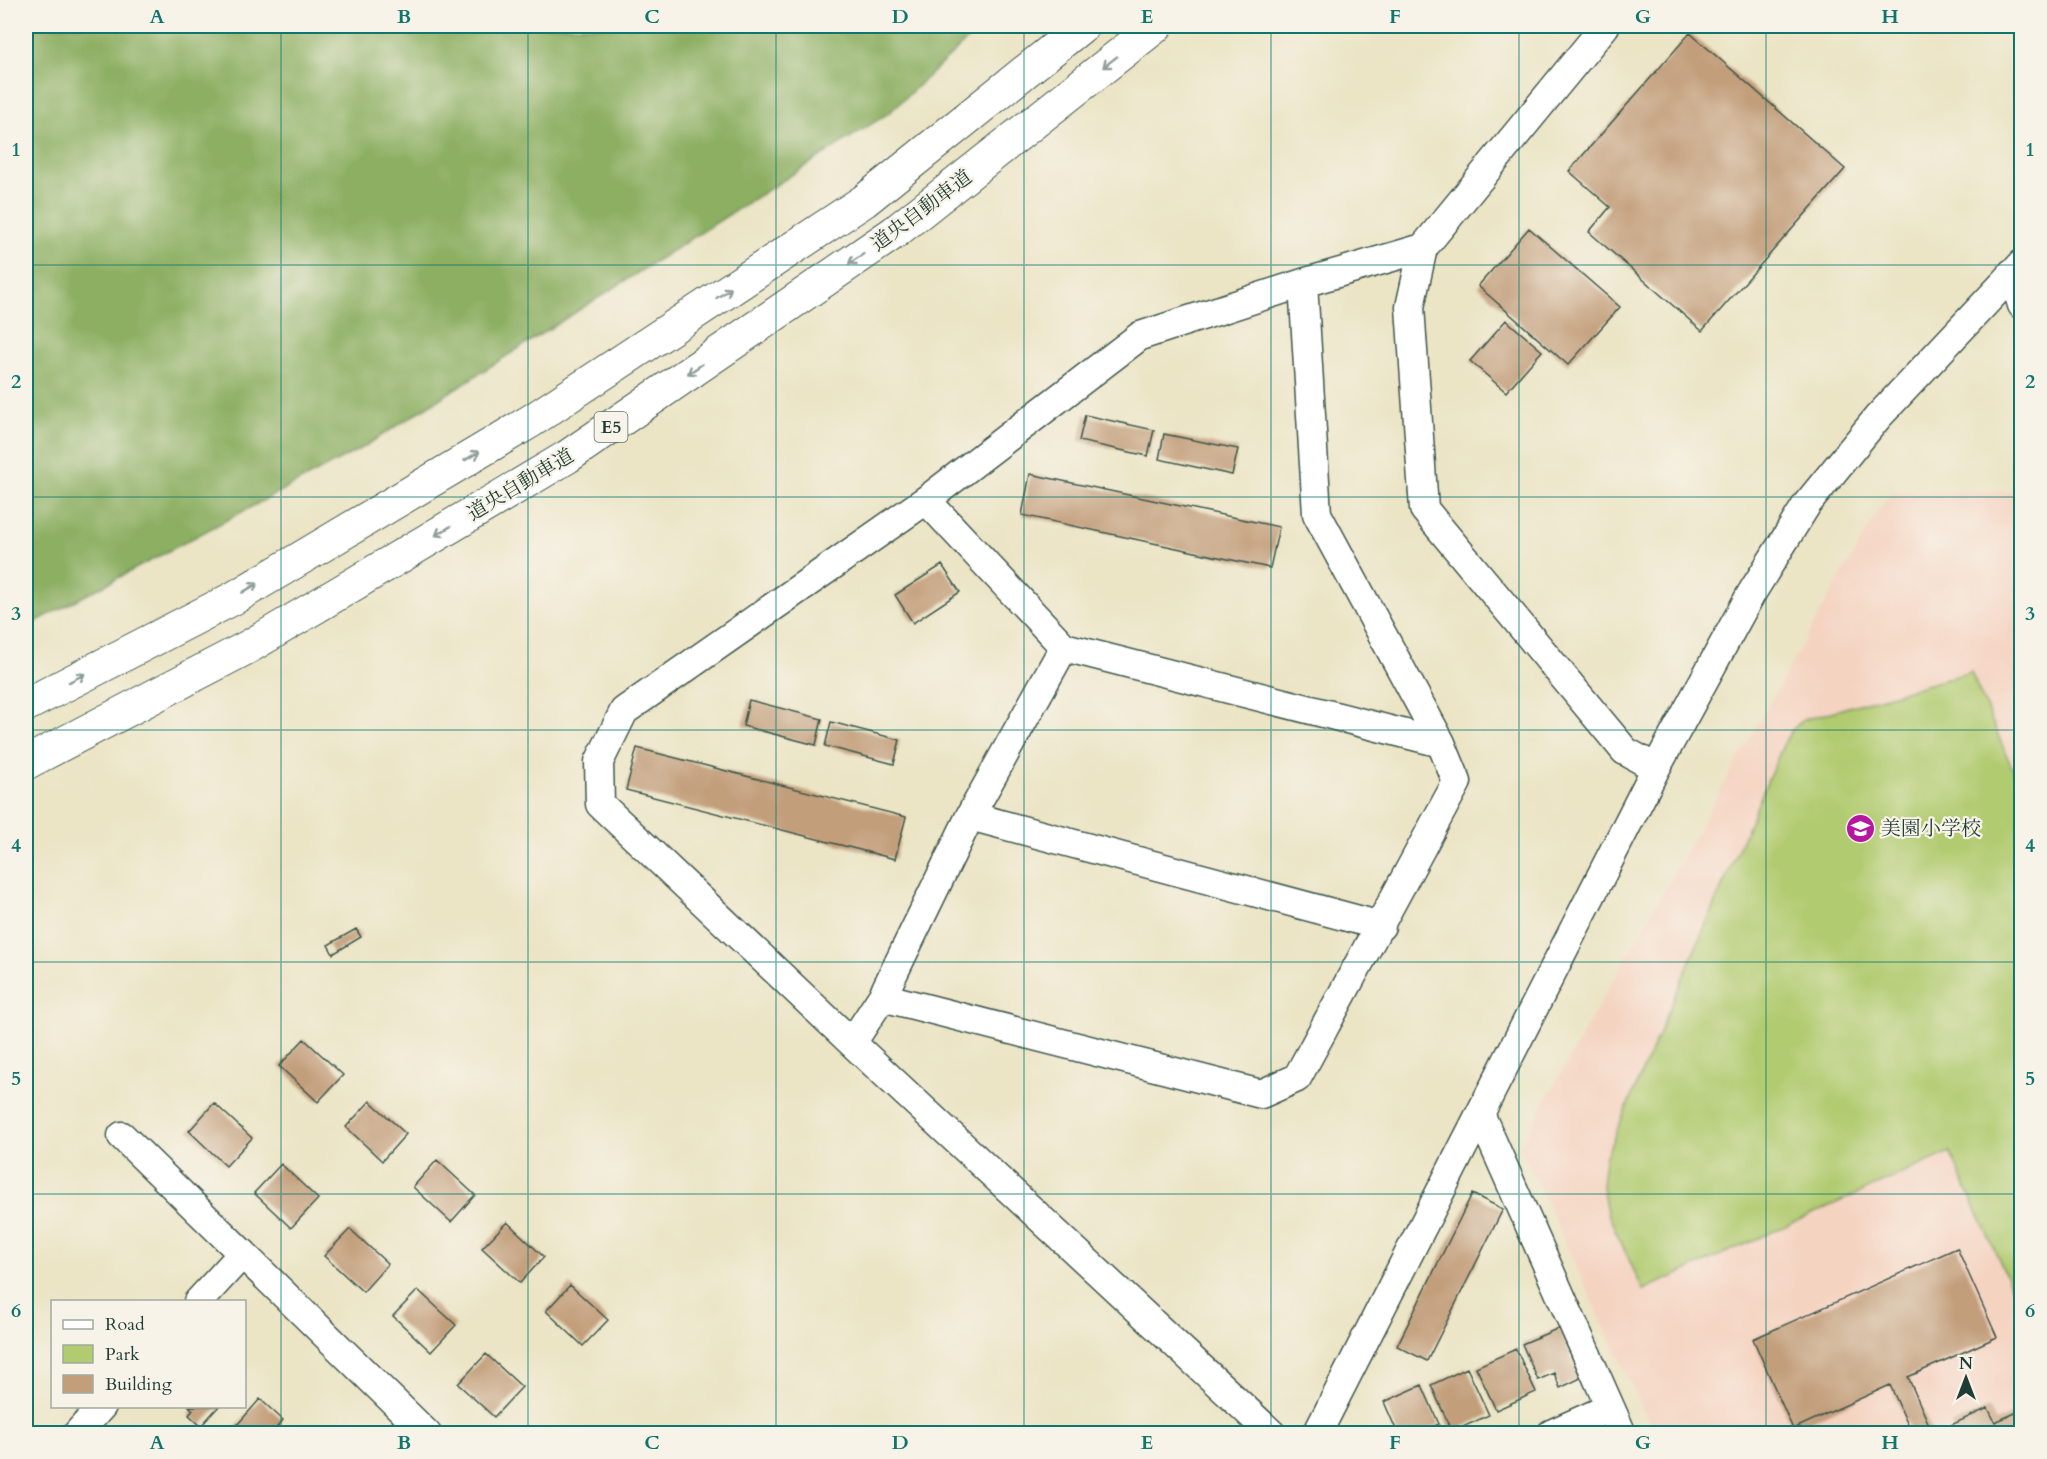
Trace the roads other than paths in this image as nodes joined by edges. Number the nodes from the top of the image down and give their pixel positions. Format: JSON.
{"nodes":[{"id":1,"x":1082,"y":26,"type":"edge"},
{"id":2,"x":1156,"y":26,"type":"edge"},
{"id":3,"x":1605,"y":26,"type":"edge"},
{"id":4,"x":1423,"y":248,"type":"junction"},
{"id":5,"x":2017,"y":268,"type":"edge"},
{"id":6,"x":1303,"y":283,"type":"junction"},
{"id":7,"x":2022,"y":305,"type":"edge"},
{"id":8,"x":926,"y":500,"type":"junction"},
{"id":9,"x":1064,"y":647,"type":"junction"},
{"id":10,"x":26,"y":705,"type":"edge"},
{"id":11,"x":1441,"y":743,"type":"junction"},
{"id":12,"x":26,"y":764,"type":"edge"},
{"id":13,"x":1656,"y":768,"type":"junction"},
{"id":14,"x":970,"y":816,"type":"junction"},
{"id":15,"x":1381,"y":926,"type":"junction"},
{"id":16,"x":882,"y":997,"type":"junction"},
{"id":17,"x":852,"y":1043,"type":"junction"},
{"id":18,"x":1481,"y":1116,"type":"junction"},
{"id":19,"x":122,"y":1136,"type":"dead end"},
{"id":20,"x":243,"y":1253,"type":"junction"},
{"id":21,"x":200,"y":1300,"type":"edge"},
{"id":22,"x":101,"y":1408,"type":"edge"},
{"id":23,"x":1609,"y":1408,"type":"junction"},
{"id":24,"x":77,"y":1434,"type":"edge"},
{"id":25,"x":427,"y":1434,"type":"edge"},
{"id":26,"x":1272,"y":1434,"type":"edge"},
{"id":27,"x":1317,"y":1434,"type":"edge"},
{"id":28,"x":1551,"y":1434,"type":"edge"},
{"id":29,"x":1622,"y":1434,"type":"edge"}],
"edges":[{"from":10,"to":1,"type":"highway","name":"道央自動車道","number":"E5","one_way":true},
{"from":2,"to":12,"type":"highway","name":"道央自動車道","number":"E5","one_way":true},
{"from":3,"to":4,"type":"street"},
{"from":4,"to":6,"type":"street"},
{"from":4,"to":13,"type":"street"},
{"from":5,"to":7,"type":"street"},
{"from":5,"to":13,"type":"street"},
{"from":6,"to":8,"type":"street"},
{"from":6,"to":11,"type":"street"},
{"from":8,"to":9,"type":"street"},
{"from":8,"to":17,"type":"street"},
{"from":9,"to":11,"type":"street"},
{"from":9,"to":14,"type":"street"},
{"from":11,"to":15,"type":"street"},
{"from":13,"to":18,"type":"street"},
{"from":14,"to":15,"type":"street"},
{"from":14,"to":16,"type":"street"},
{"from":15,"to":16,"type":"street"},
{"from":16,"to":17,"type":"street"},
{"from":17,"to":26,"type":"street"},
{"from":18,"to":23,"type":"street"},
{"from":18,"to":27,"type":"street"},
{"from":19,"to":20,"type":"street"},
{"from":20,"to":21,"type":"street"},
{"from":20,"to":25,"type":"street"},
{"from":22,"to":24,"type":"street"},
{"from":23,"to":28,"type":"street"},
{"from":23,"to":29,"type":"street"}]}
